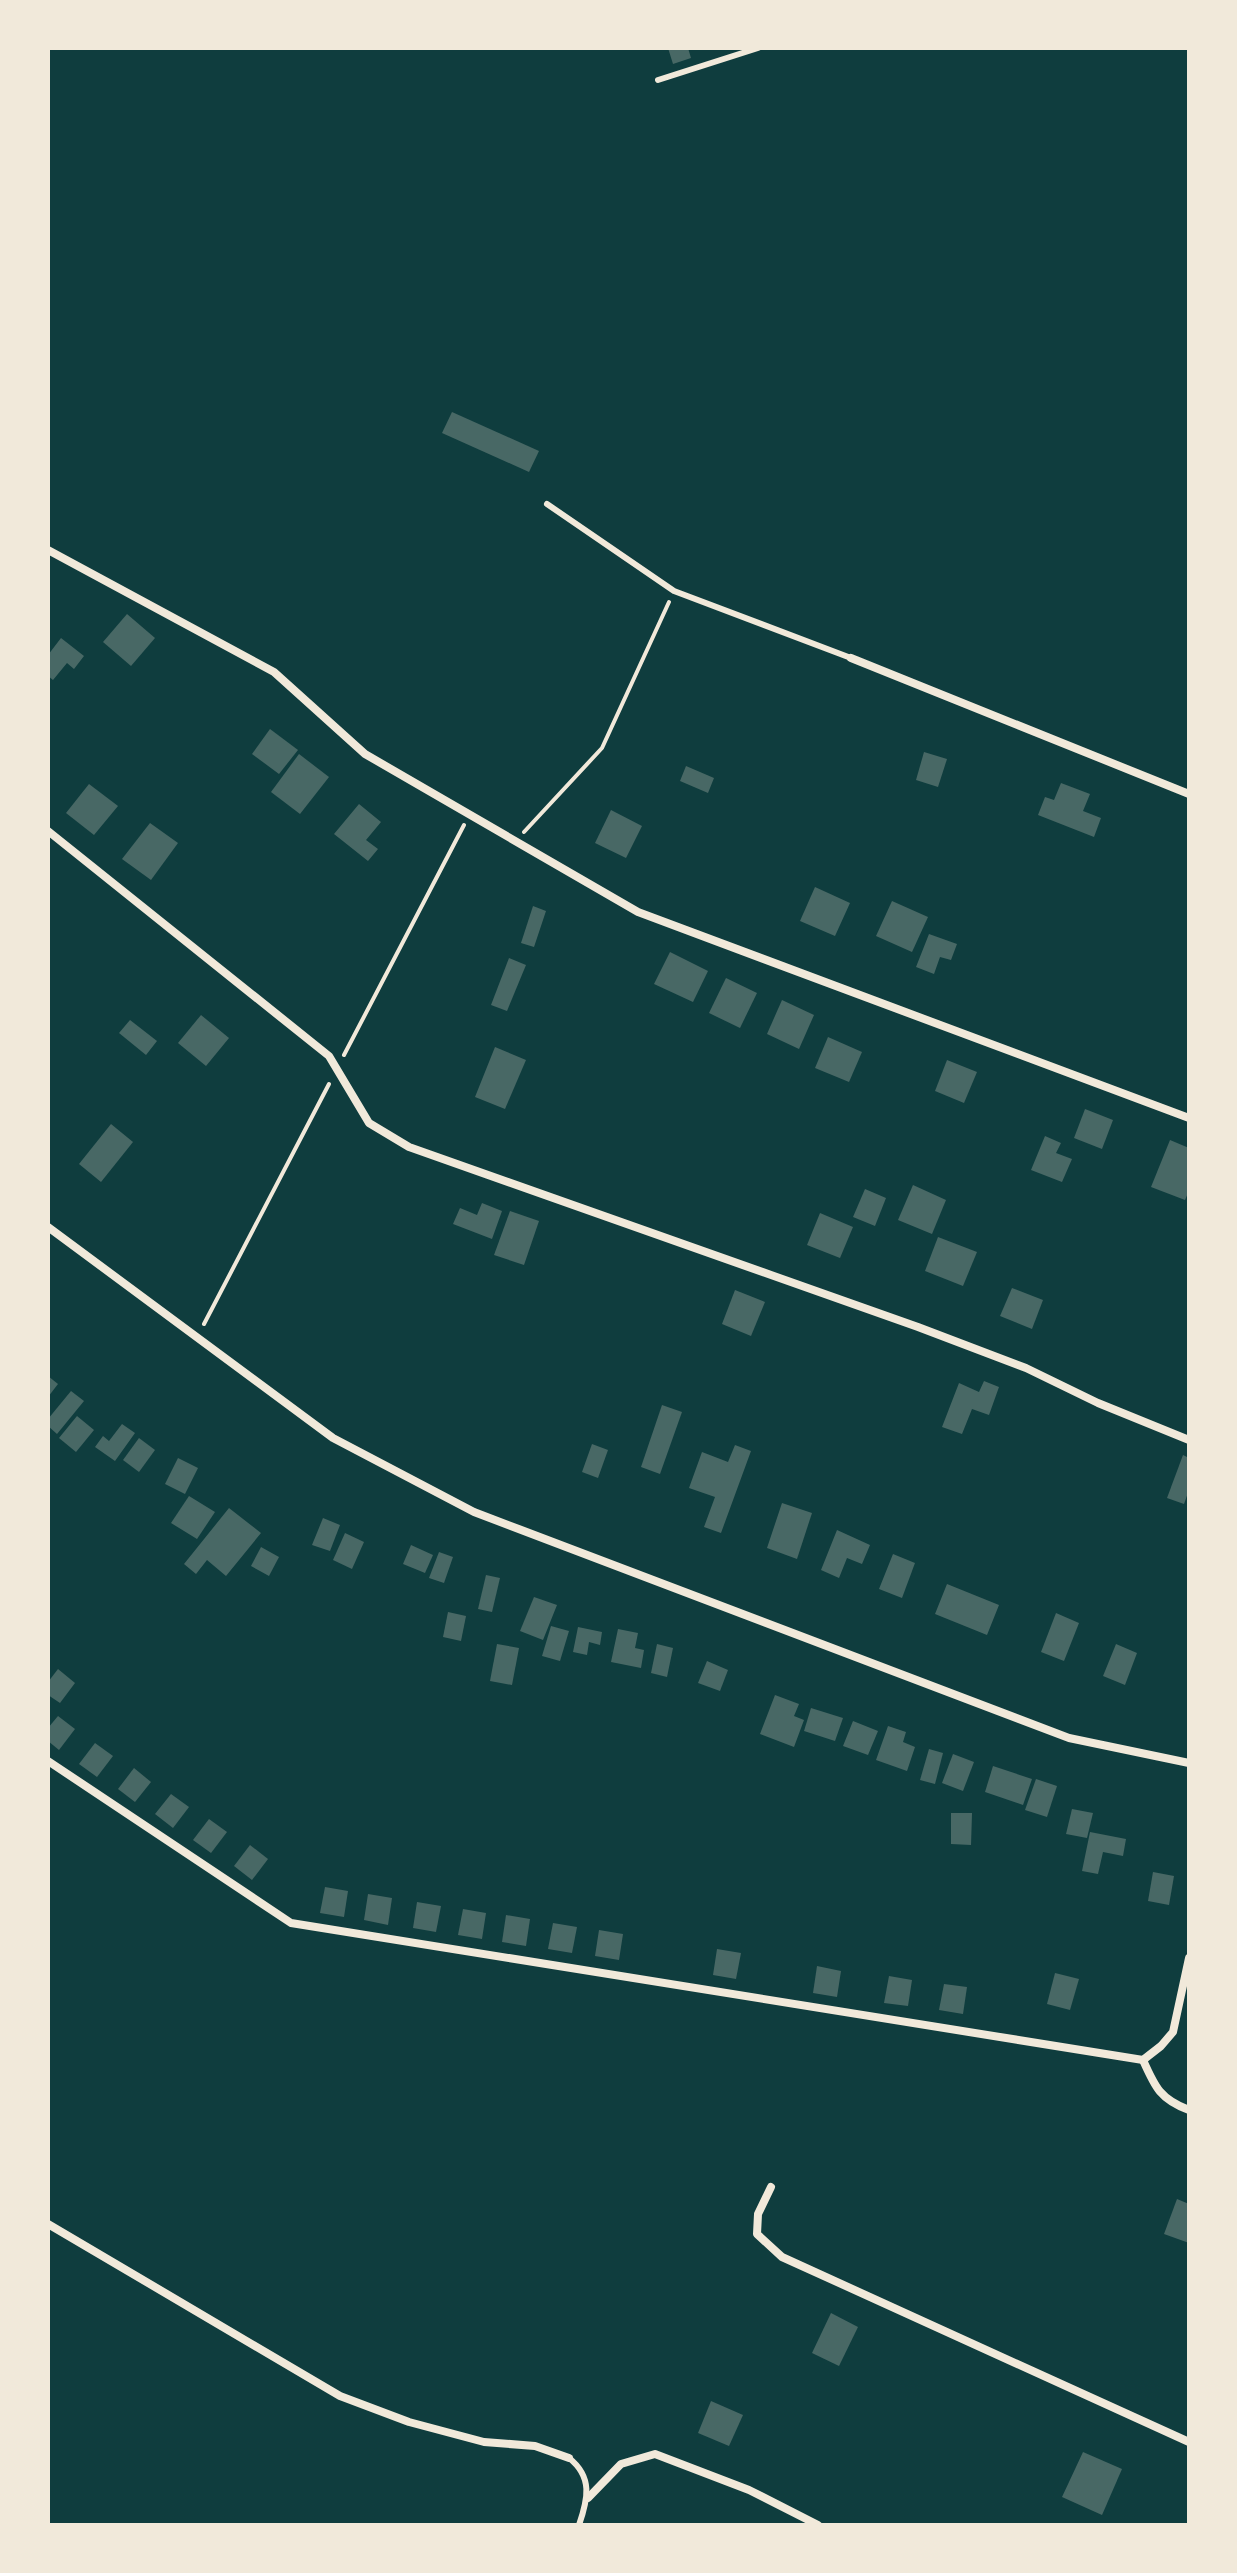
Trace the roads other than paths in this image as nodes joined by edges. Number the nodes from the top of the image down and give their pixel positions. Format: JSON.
{"nodes":[{"id":1,"x":758,"y":48,"type":"edge"},
{"id":2,"x":658,"y":80,"type":"dead end"},
{"id":3,"x":547,"y":504,"type":"dead end"},
{"id":4,"x":48,"y":550,"type":"edge"},
{"id":5,"x":851,"y":658,"type":"joint"},
{"id":6,"x":1189,"y":794,"type":"edge"},
{"id":7,"x":48,"y":831,"type":"edge"},
{"id":8,"x":1189,"y":1118,"type":"edge"},
{"id":9,"x":48,"y":1227,"type":"edge"},
{"id":10,"x":1189,"y":1440,"type":"edge"},
{"id":11,"x":48,"y":1761,"type":"edge"},
{"id":12,"x":1189,"y":1763,"type":"edge"},
{"id":13,"x":1189,"y":1958,"type":"edge"},
{"id":14,"x":1143,"y":2060,"type":"junction"},
{"id":15,"x":1189,"y":2110,"type":"edge"},
{"id":16,"x":771,"y":2187,"type":"dead end"},
{"id":17,"x":48,"y":2224,"type":"edge"},
{"id":18,"x":1189,"y":2442,"type":"edge"},
{"id":19,"x":569,"y":2458,"type":"joint"},
{"id":20,"x":588,"y":2498,"type":"junction"},
{"id":21,"x":579,"y":2525,"type":"edge"},
{"id":22,"x":818,"y":2525,"type":"edge"}],
"edges":[{"from":1,"to":2,"type":"lane"},
{"from":3,"to":5,"type":"lane"},
{"from":4,"to":8,"type":"street"},
{"from":5,"to":6,"type":"street"},
{"from":7,"to":10,"type":"street"},
{"from":9,"to":12,"type":"street"},
{"from":11,"to":14,"type":"street"},
{"from":13,"to":14,"type":"street"},
{"from":14,"to":15,"type":"street"},
{"from":16,"to":18,"type":"street"},
{"from":17,"to":19,"type":"street"},
{"from":19,"to":20,"type":"lane"},
{"from":20,"to":21,"type":"lane"},
{"from":20,"to":22,"type":"street"}]}
